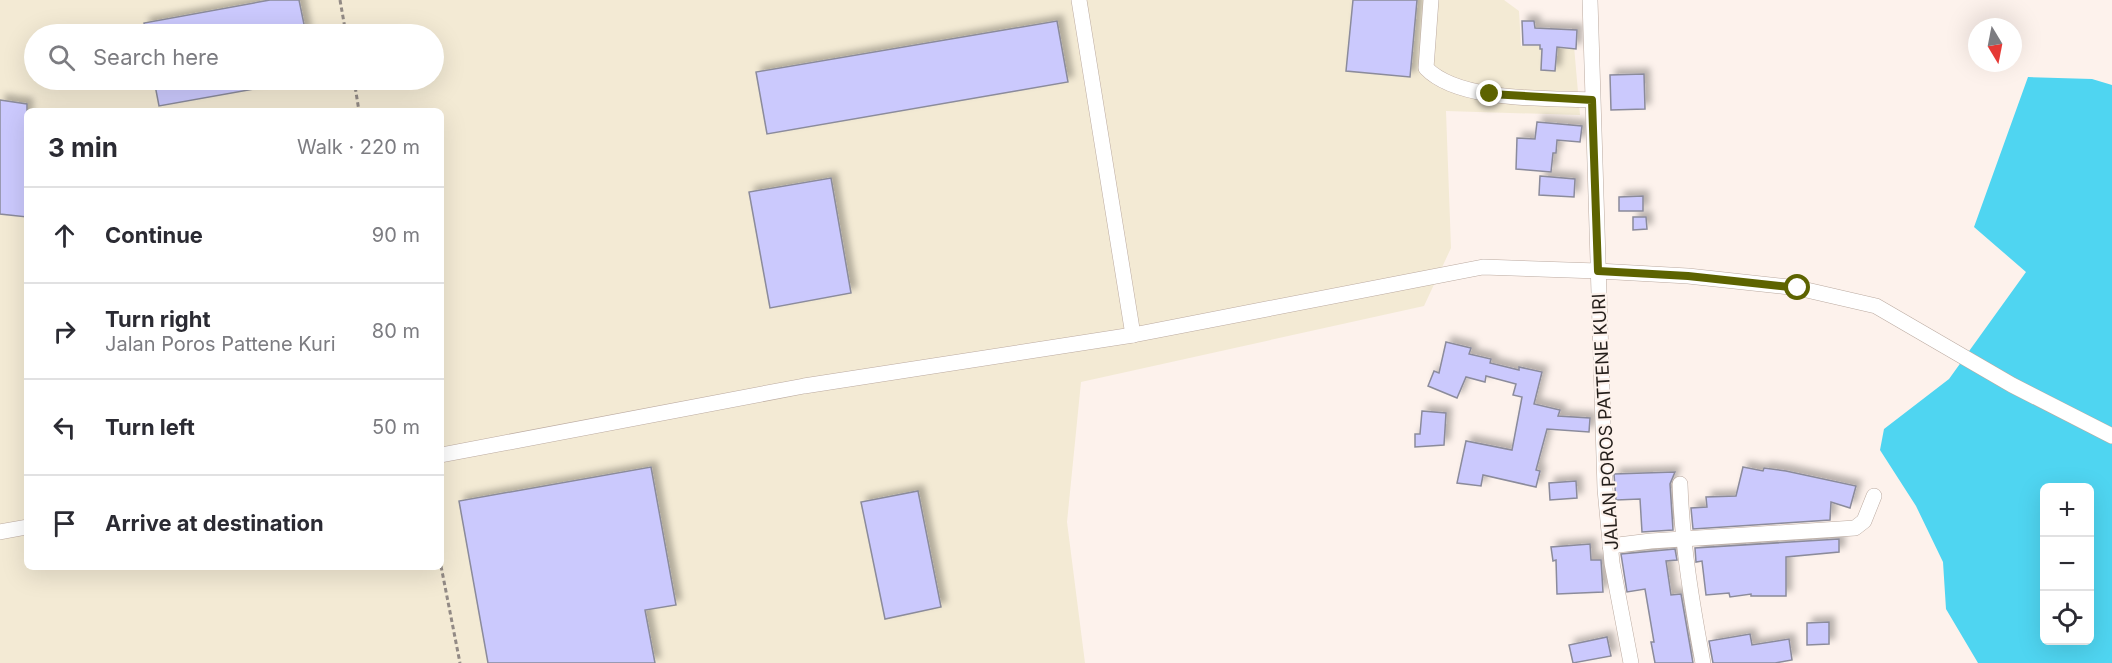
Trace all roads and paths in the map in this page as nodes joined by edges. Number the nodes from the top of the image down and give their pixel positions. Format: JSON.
{"nodes":[{"id":1,"x":340,"y":0,"type":"edge"},
{"id":2,"x":1079,"y":0,"type":"edge"},
{"id":3,"x":1431,"y":0,"type":"edge"},
{"id":4,"x":1590,"y":0,"type":"edge"},
{"id":5,"x":344,"y":24,"type":"edge"},
{"id":6,"x":356,"y":90,"type":"edge"},
{"id":7,"x":1592,"y":100,"type":"junction"},
{"id":8,"x":359,"y":108,"type":"edge"},
{"id":9,"x":1598,"y":271,"type":"junction"},
{"id":10,"x":1132,"y":335,"type":"junction"},
{"id":11,"x":2112,"y":436,"type":"edge"},
{"id":12,"x":444,"y":454,"type":"edge"},
{"id":13,"x":1680,"y":484,"type":"dead end"},
{"id":14,"x":1874,"y":496,"type":"dead end"},
{"id":15,"x":24,"y":528,"type":"edge"},
{"id":16,"x":0,"y":532,"type":"edge"},
{"id":17,"x":1684,"y":539,"type":"junction"},
{"id":18,"x":1610,"y":546,"type":"junction"},
{"id":19,"x":442,"y":570,"type":"edge"},
{"id":20,"x":460,"y":663,"type":"edge"},
{"id":21,"x":1631,"y":663,"type":"edge"},
{"id":22,"x":1702,"y":663,"type":"edge"}],
"edges":[{"from":1,"to":5,"type":"path"},
{"from":2,"to":10,"type":"street"},
{"from":3,"to":7,"type":"street"},
{"from":4,"to":7,"type":"street","name":"JALAN POROS PATTENE KURI"},
{"from":6,"to":8,"type":"path"},
{"from":7,"to":9,"type":"street","name":"JALAN POROS PATTENE KURI"},
{"from":9,"to":10,"type":"street"},
{"from":9,"to":11,"type":"street"},
{"from":9,"to":18,"type":"street","name":"JALAN POROS PATTENE KURI"},
{"from":10,"to":12,"type":"street"},
{"from":13,"to":17,"type":"street"},
{"from":14,"to":17,"type":"street"},
{"from":15,"to":16,"type":"street"},
{"from":17,"to":18,"type":"street"},
{"from":17,"to":22,"type":"street"},
{"from":18,"to":21,"type":"street","name":"JALAN POROS PATTENE KURI"},
{"from":19,"to":20,"type":"path"}]}
